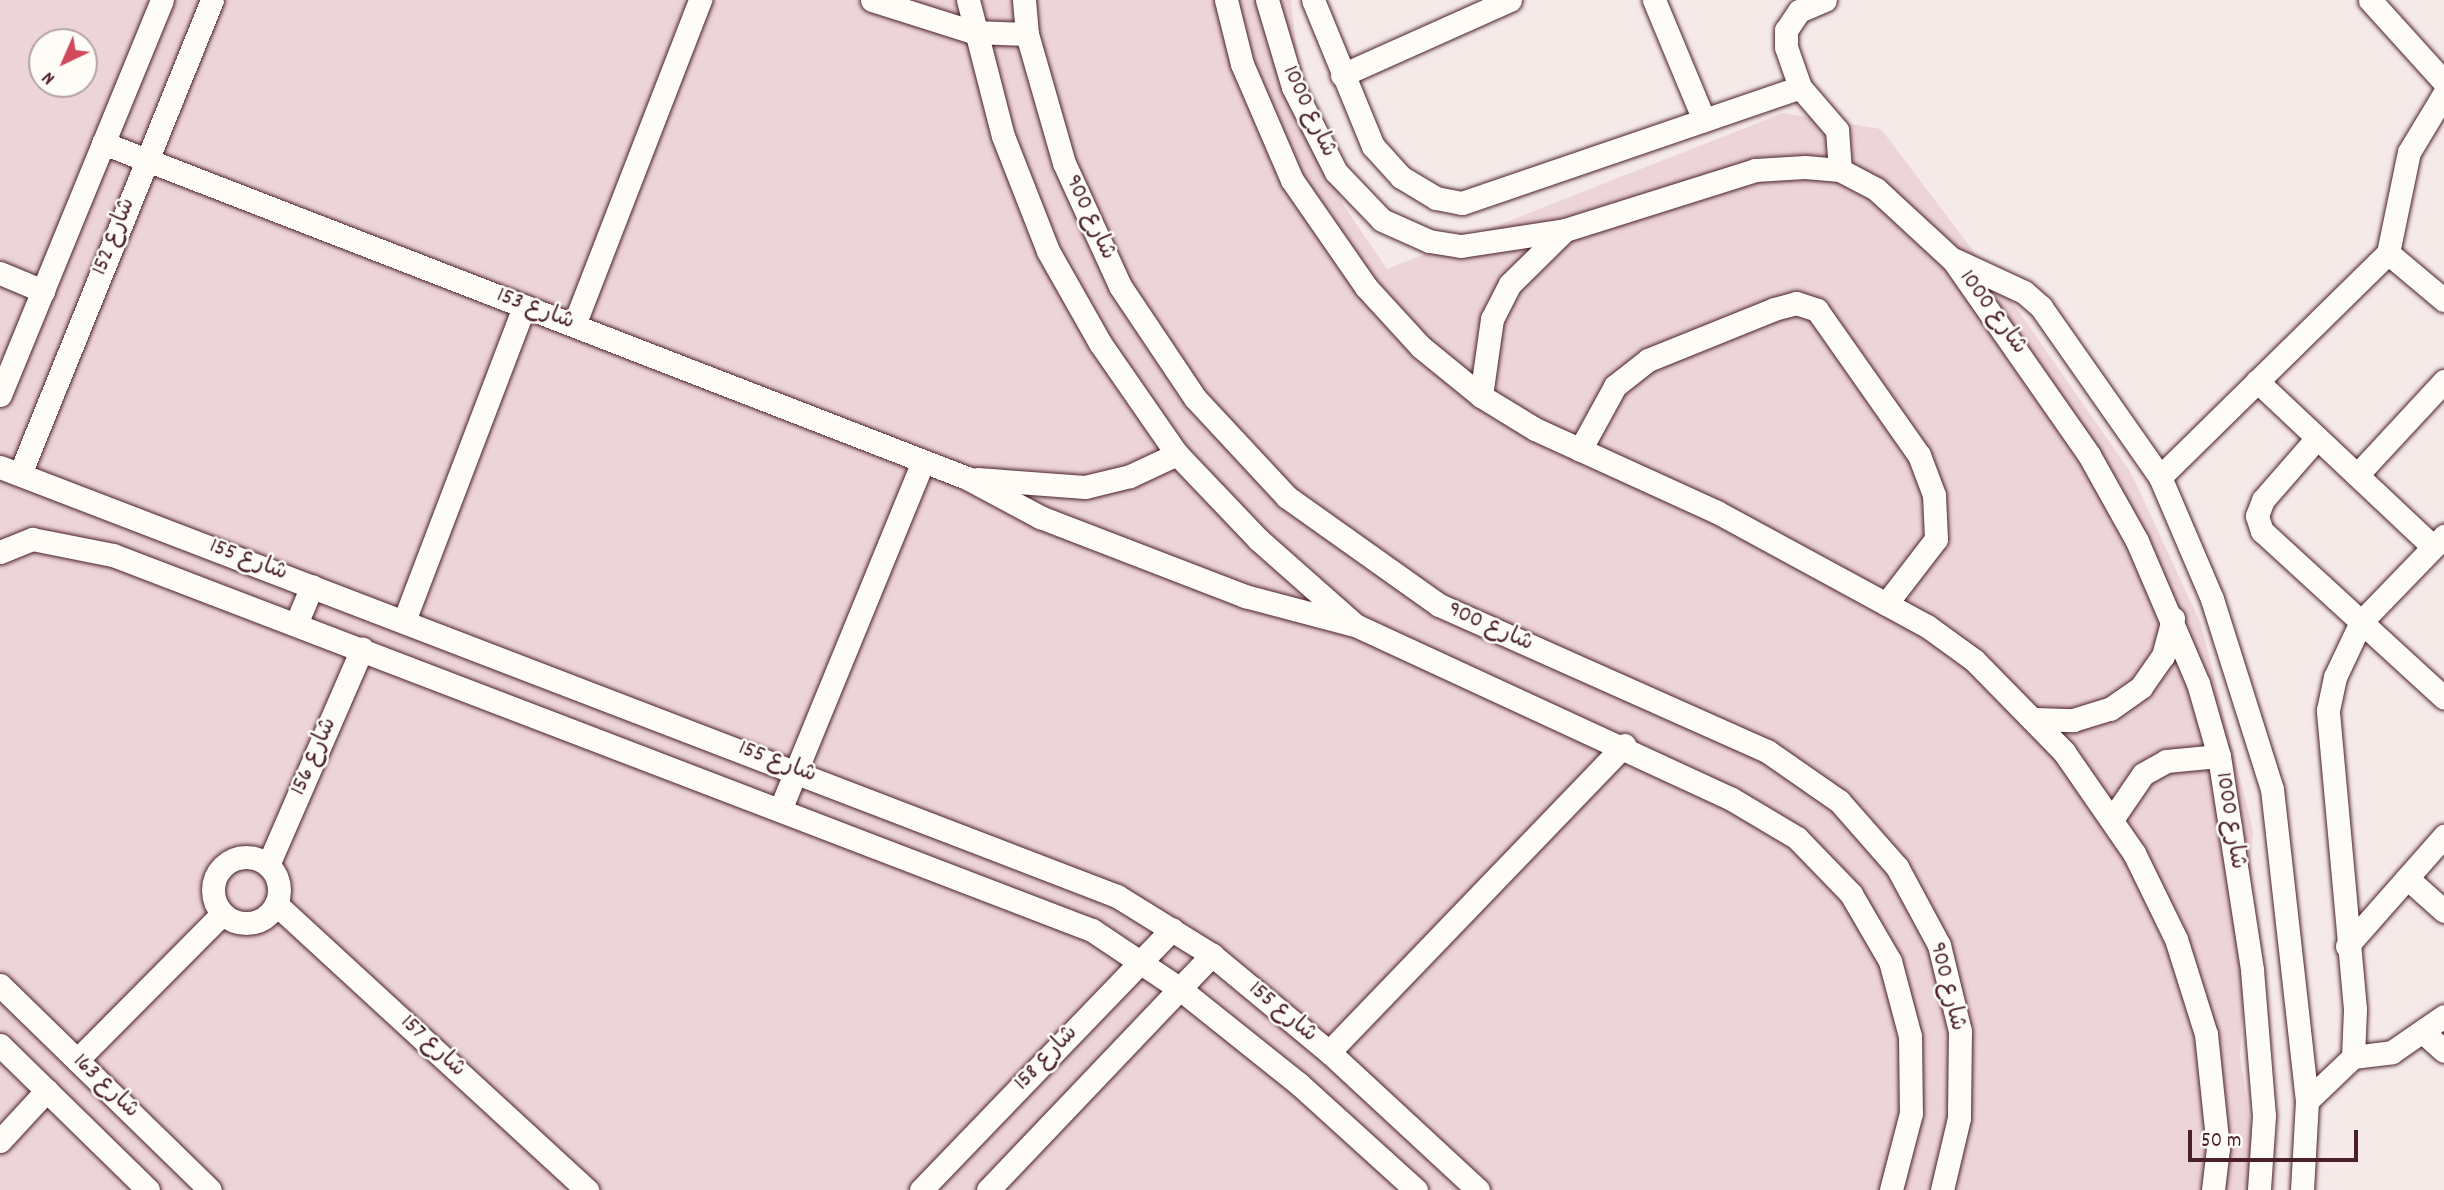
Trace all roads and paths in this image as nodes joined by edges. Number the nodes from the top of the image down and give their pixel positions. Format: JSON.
{"nodes":[{"id":1,"x":162,"y":0,"type":"edge"},
{"id":2,"x":212,"y":0,"type":"edge"},
{"id":3,"x":700,"y":0,"type":"edge"},
{"id":4,"x":872,"y":0,"type":"edge"},
{"id":5,"x":968,"y":0,"type":"edge"},
{"id":6,"x":1024,"y":0,"type":"edge"},
{"id":7,"x":1226,"y":0,"type":"edge"},
{"id":8,"x":1267,"y":0,"type":"edge"},
{"id":9,"x":1313,"y":0,"type":"edge"},
{"id":10,"x":1510,"y":0,"type":"edge"},
{"id":11,"x":1654,"y":0,"type":"edge"},
{"id":12,"x":1825,"y":0,"type":"edge"},
{"id":13,"x":2370,"y":0,"type":"edge"},
{"id":14,"x":1796,"y":5,"type":"edge"},
{"id":15,"x":1476,"y":7,"type":"edge"},
{"id":16,"x":973,"y":32,"type":"junction"},
{"id":17,"x":1027,"y":34,"type":"junction"},
{"id":18,"x":1342,"y":75,"type":"junction"},
{"id":19,"x":2444,"y":82,"type":"edge"},
{"id":20,"x":1800,"y":87,"type":"junction"},
{"id":21,"x":2444,"y":94,"type":"edge"},
{"id":22,"x":1704,"y":120,"type":"junction"},
{"id":23,"x":103,"y":143,"type":"junction"},
{"id":24,"x":146,"y":160,"type":"junction"},
{"id":25,"x":1840,"y":170,"type":"junction"},
{"id":26,"x":1565,"y":230,"type":"junction"},
{"id":27,"x":2388,"y":253,"type":"junction"},
{"id":28,"x":1953,"y":260,"type":"junction"},
{"id":29,"x":0,"y":273,"type":"edge"},
{"id":30,"x":43,"y":290,"type":"junction"},
{"id":31,"x":2444,"y":300,"type":"edge"},
{"id":32,"x":524,"y":306,"type":"junction"},
{"id":33,"x":574,"y":325,"type":"junction"},
{"id":34,"x":2257,"y":381,"type":"junction"},
{"id":35,"x":2444,"y":381,"type":"edge"},
{"id":36,"x":0,"y":395,"type":"edge"},
{"id":37,"x":1481,"y":396,"type":"junction"},
{"id":38,"x":2318,"y":438,"type":"junction"},
{"id":39,"x":1580,"y":450,"type":"junction"},
{"id":40,"x":1177,"y":454,"type":"junction"},
{"id":41,"x":923,"y":461,"type":"junction"},
{"id":42,"x":10,"y":471,"type":"edge"},
{"id":43,"x":2357,"y":475,"type":"junction"},
{"id":44,"x":2160,"y":477,"type":"junction"},
{"id":45,"x":967,"y":478,"type":"junction"},
{"id":46,"x":2439,"y":541,"type":"edge"},
{"id":47,"x":0,"y":552,"type":"edge"},
{"id":48,"x":312,"y":586,"type":"junction"},
{"id":49,"x":1886,"y":604,"type":"junction"},
{"id":50,"x":2173,"y":618,"type":"junction"},
{"id":51,"x":404,"y":621,"type":"junction"},
{"id":52,"x":2361,"y":622,"type":"junction"},
{"id":53,"x":296,"y":624,"type":"junction"},
{"id":54,"x":1355,"y":625,"type":"junction"},
{"id":55,"x":362,"y":649,"type":"junction"},
{"id":56,"x":2444,"y":698,"type":"edge"},
{"id":57,"x":2035,"y":719,"type":"junction"},
{"id":58,"x":1623,"y":745,"type":"junction"},
{"id":59,"x":2219,"y":756,"type":"junction"},
{"id":60,"x":796,"y":770,"type":"junction"},
{"id":61,"x":780,"y":810,"type":"junction"},
{"id":62,"x":2113,"y":818,"type":"junction"},
{"id":63,"x":2444,"y":836,"type":"edge"},
{"id":64,"x":268,"y":865,"type":"junction"},
{"id":65,"x":2407,"y":878,"type":"junction"},
{"id":66,"x":276,"y":904,"type":"junction"},
{"id":67,"x":2444,"y":911,"type":"edge"},
{"id":68,"x":222,"y":914,"type":"junction"},
{"id":69,"x":1172,"y":929,"type":"junction"},
{"id":70,"x":2347,"y":946,"type":"junction"},
{"id":71,"x":1212,"y":955,"type":"junction"},
{"id":72,"x":1140,"y":961,"type":"junction"},
{"id":73,"x":0,"y":985,"type":"edge"},
{"id":74,"x":1180,"y":989,"type":"junction"},
{"id":75,"x":2444,"y":1016,"type":"edge"},
{"id":76,"x":2424,"y":1033,"type":"junction"},
{"id":77,"x":0,"y":1045,"type":"edge"},
{"id":78,"x":2444,"y":1051,"type":"edge"},
{"id":79,"x":1329,"y":1052,"type":"junction"},
{"id":80,"x":2353,"y":1057,"type":"junction"},
{"id":81,"x":77,"y":1060,"type":"junction"},
{"id":82,"x":47,"y":1090,"type":"junction"},
{"id":83,"x":2307,"y":1101,"type":"junction"},
{"id":84,"x":0,"y":1141,"type":"edge"},
{"id":85,"x":148,"y":1190,"type":"edge"},
{"id":86,"x":210,"y":1190,"type":"edge"},
{"id":87,"x":587,"y":1190,"type":"edge"},
{"id":88,"x":921,"y":1190,"type":"edge"},
{"id":89,"x":988,"y":1190,"type":"edge"},
{"id":90,"x":1416,"y":1190,"type":"edge"},
{"id":91,"x":1478,"y":1190,"type":"edge"},
{"id":92,"x":1891,"y":1190,"type":"edge"},
{"id":93,"x":1942,"y":1190,"type":"edge"},
{"id":94,"x":2213,"y":1190,"type":"edge"},
{"id":95,"x":2259,"y":1190,"type":"edge"},
{"id":96,"x":2302,"y":1190,"type":"edge"}],
"edges":[{"from":1,"to":23,"type":"street","name":"شارع 152"},
{"from":2,"to":24,"type":"street","name":"شارع 152"},
{"from":3,"to":33,"type":"street"},
{"from":4,"to":16,"type":"street"},
{"from":5,"to":16,"type":"street","name":"شارع 900"},
{"from":6,"to":17,"type":"street","name":"شارع 900"},
{"from":7,"to":37,"type":"street","name":"شارع 1000"},
{"from":8,"to":26,"type":"street","name":"شارع 1000"},
{"from":9,"to":18,"type":"street"},
{"from":10,"to":15,"type":"street"},
{"from":11,"to":22,"type":"street"},
{"from":12,"to":14,"type":"street"},
{"from":13,"to":19,"type":"street"},
{"from":14,"to":20,"type":"street"},
{"from":15,"to":18,"type":"street"},
{"from":16,"to":17,"type":"street"},
{"from":16,"to":40,"type":"street","name":"شارع 900"},
{"from":17,"to":93,"type":"street","name":"شارع 900"},
{"from":18,"to":22,"type":"street"},
{"from":20,"to":22,"type":"street"},
{"from":20,"to":25,"type":"street"},
{"from":21,"to":27,"type":"street"},
{"from":23,"to":24,"type":"street","name":"شارع 153"},
{"from":23,"to":30,"type":"street","name":"شارع 152"},
{"from":24,"to":32,"type":"street","name":"شارع 153"},
{"from":24,"to":42,"type":"street","name":"شارع 152"},
{"from":25,"to":26,"type":"street","name":"شارع 1000"},
{"from":25,"to":28,"type":"street","name":"شارع 1000"},
{"from":26,"to":37,"type":"street"},
{"from":27,"to":31,"type":"street"},
{"from":27,"to":34,"type":"street"},
{"from":28,"to":44,"type":"street"},
{"from":28,"to":50,"type":"street","name":"شارع 1000"},
{"from":29,"to":30,"type":"street"},
{"from":30,"to":36,"type":"street","name":"شارع 152"},
{"from":32,"to":33,"type":"street","name":"شارع 153"},
{"from":32,"to":51,"type":"street"},
{"from":33,"to":41,"type":"street","name":"شارع 153"},
{"from":34,"to":38,"type":"street"},
{"from":34,"to":44,"type":"street"},
{"from":35,"to":43,"type":"street"},
{"from":37,"to":39,"type":"street","name":"شارع 1000"},
{"from":38,"to":43,"type":"street"},
{"from":38,"to":52,"type":"street"},
{"from":39,"to":49,"type":"street","name":"شارع 1000"},
{"from":39,"to":49,"type":"street"},
{"from":40,"to":45,"type":"street"},
{"from":40,"to":54,"type":"street","name":"شارع 900"},
{"from":41,"to":45,"type":"street","name":"شارع 153"},
{"from":41,"to":60,"type":"street"},
{"from":42,"to":48,"type":"street","name":"شارع 155"},
{"from":43,"to":46,"type":"street"},
{"from":44,"to":83,"type":"street"},
{"from":45,"to":54,"type":"street"},
{"from":46,"to":52,"type":"street"},
{"from":47,"to":53,"type":"street","name":"شارع 155"},
{"from":48,"to":51,"type":"street","name":"شارع 155"},
{"from":48,"to":53,"type":"street"},
{"from":49,"to":57,"type":"street","name":"شارع 1000"},
{"from":50,"to":57,"type":"street"},
{"from":50,"to":59,"type":"street","name":"شارع 1000"},
{"from":51,"to":60,"type":"street","name":"شارع 155"},
{"from":52,"to":56,"type":"street"},
{"from":52,"to":70,"type":"street"},
{"from":53,"to":55,"type":"street","name":"شارع 155"},
{"from":54,"to":58,"type":"street","name":"شارع 900"},
{"from":55,"to":61,"type":"street","name":"شارع 155"},
{"from":55,"to":64,"type":"street","name":"شارع 156"},
{"from":57,"to":62,"type":"street","name":"شارع 1000"},
{"from":58,"to":79,"type":"street"},
{"from":58,"to":92,"type":"street","name":"شارع 900"},
{"from":59,"to":62,"type":"street"},
{"from":59,"to":95,"type":"street","name":"شارع 1000"},
{"from":60,"to":61,"type":"street"},
{"from":60,"to":69,"type":"street","name":"شارع 155"},
{"from":61,"to":72,"type":"street","name":"شارع 155"},
{"from":62,"to":94,"type":"street","name":"شارع 1000"},
{"from":63,"to":65,"type":"street"},
{"from":64,"to":66,"type":"street"},
{"from":64,"to":68,"type":"street"},
{"from":65,"to":67,"type":"street"},
{"from":65,"to":70,"type":"street"},
{"from":66,"to":68,"type":"street"},
{"from":66,"to":87,"type":"street","name":"شارع 157"},
{"from":68,"to":81,"type":"street"},
{"from":69,"to":71,"type":"street","name":"شارع 155"},
{"from":69,"to":72,"type":"street","name":"شارع 158"},
{"from":70,"to":80,"type":"street"},
{"from":71,"to":74,"type":"street","name":"شارع 158"},
{"from":71,"to":79,"type":"street","name":"شارع 155"},
{"from":72,"to":74,"type":"street","name":"شارع 155"},
{"from":72,"to":88,"type":"street","name":"شارع 158"},
{"from":73,"to":81,"type":"street","name":"شارع 163"},
{"from":74,"to":89,"type":"street","name":"شارع 158"},
{"from":74,"to":90,"type":"street","name":"شارع 155"},
{"from":75,"to":76,"type":"street"},
{"from":76,"to":78,"type":"street"},
{"from":76,"to":80,"type":"street"},
{"from":77,"to":82,"type":"street","name":"شارع 163"},
{"from":79,"to":91,"type":"street","name":"شارع 155"},
{"from":80,"to":83,"type":"street"},
{"from":81,"to":86,"type":"street","name":"شارع 163"},
{"from":82,"to":84,"type":"street"},
{"from":82,"to":85,"type":"street","name":"شارع 163"},
{"from":83,"to":96,"type":"street"}]}
